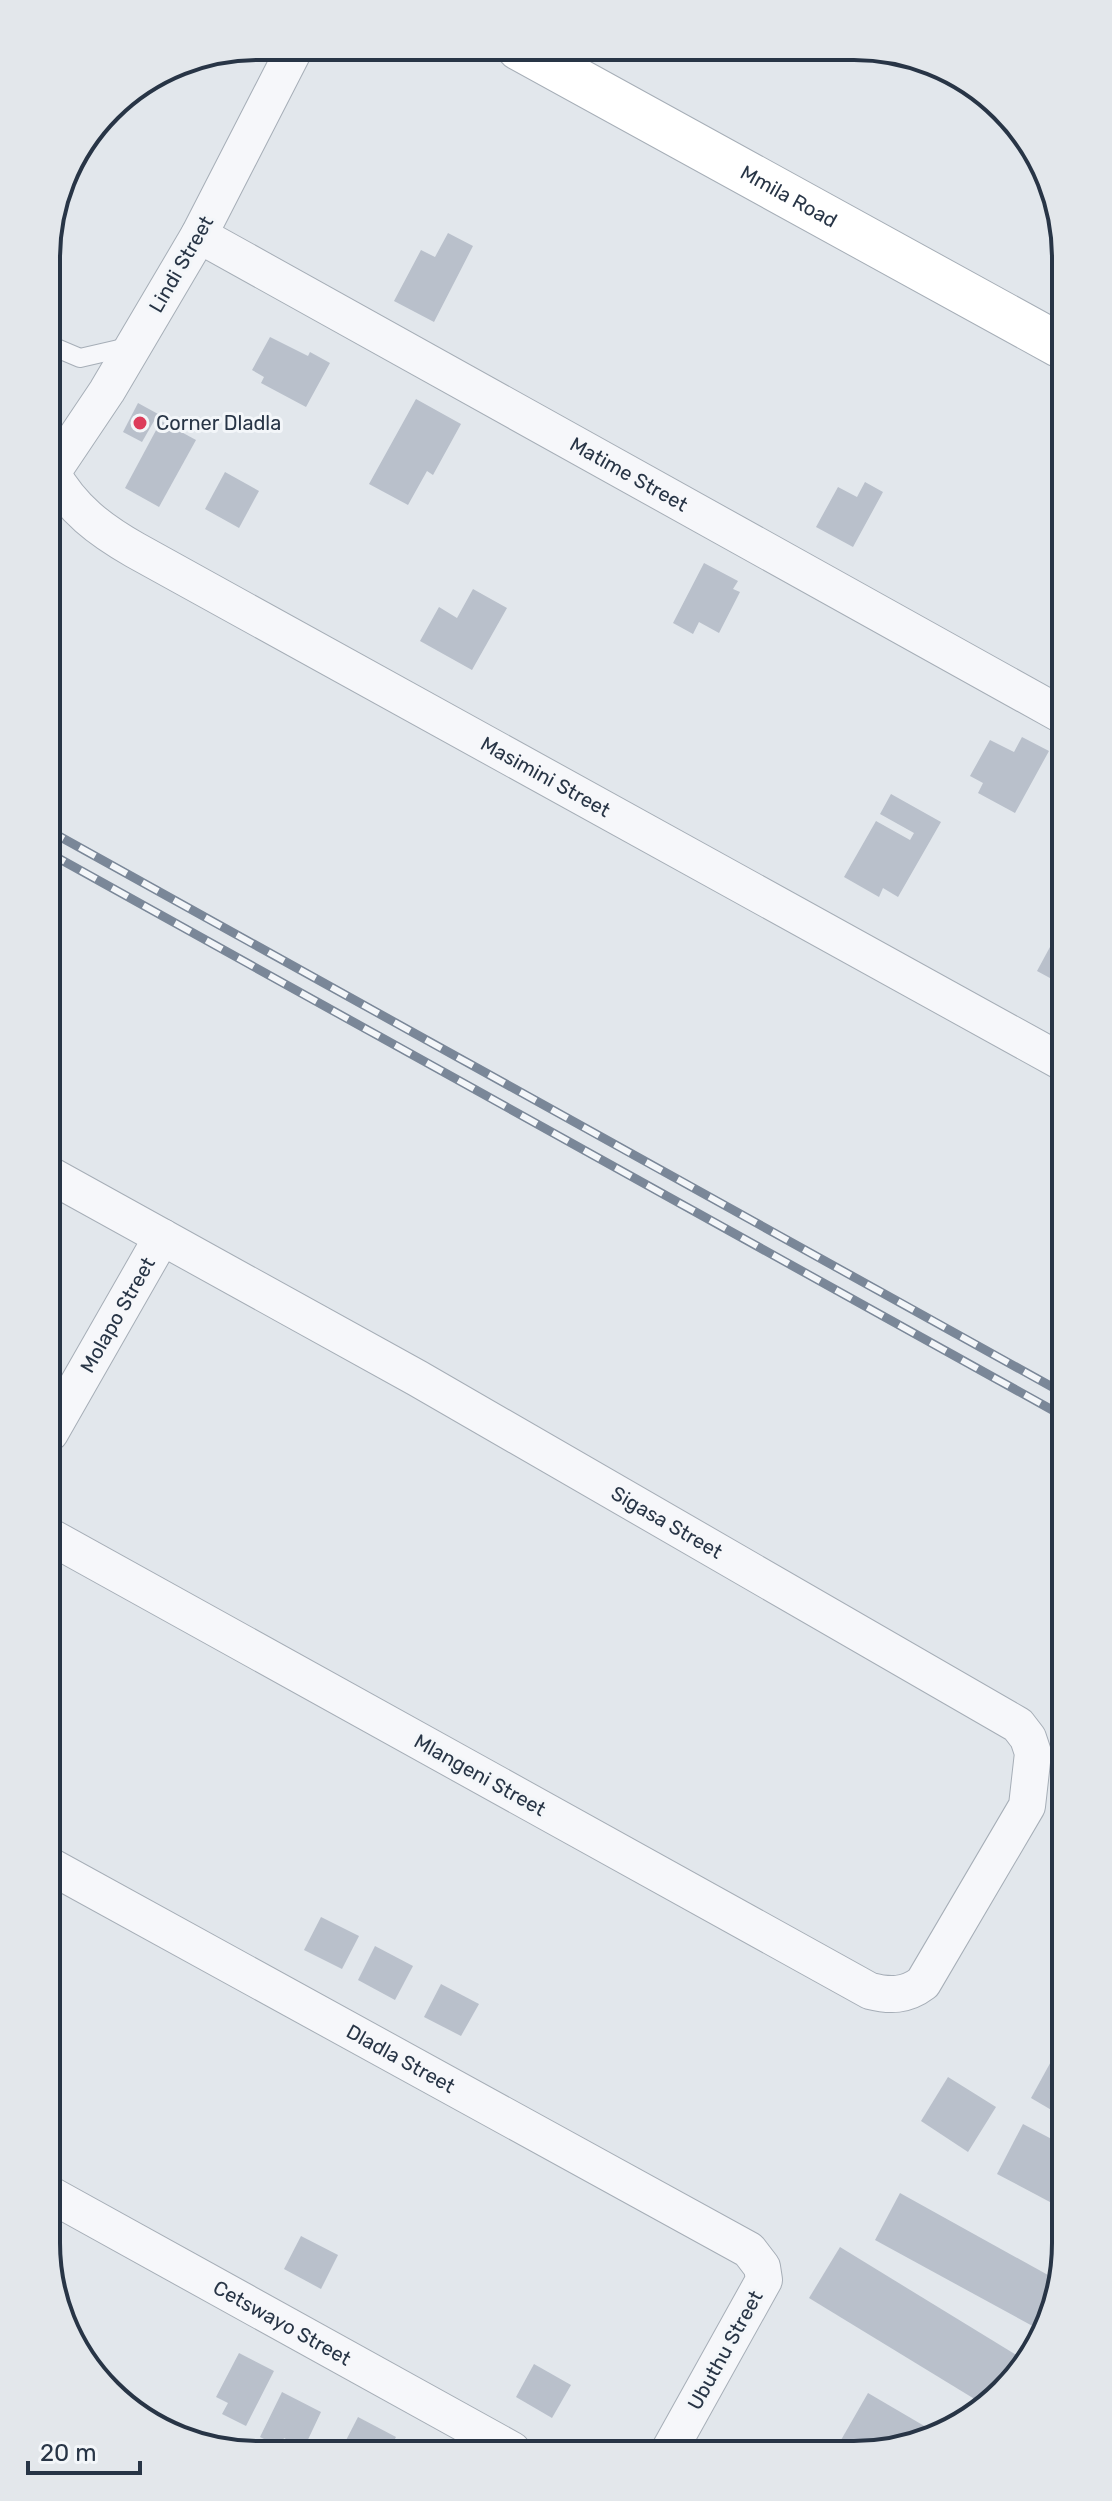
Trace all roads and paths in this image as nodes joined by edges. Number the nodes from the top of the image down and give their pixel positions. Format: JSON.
{"nodes":[{"id":1,"x":289,"y":60,"type":"edge"},
{"id":2,"x":541,"y":60,"type":"edge"},
{"id":3,"x":601,"y":60,"type":"edge"},
{"id":4,"x":199,"y":235,"type":"junction"},
{"id":5,"x":1052,"y":310,"type":"edge"},
{"id":6,"x":1052,"y":341,"type":"edge"},
{"id":7,"x":134,"y":345,"type":"junction"},
{"id":8,"x":60,"y":350,"type":"edge"},
{"id":9,"x":60,"y":456,"type":"edge"},
{"id":10,"x":60,"y":487,"type":"edge"},
{"id":11,"x":1052,"y":710,"type":"edge"},
{"id":12,"x":1052,"y":1056,"type":"edge"},
{"id":13,"x":60,"y":1181,"type":"edge"},
{"id":14,"x":162,"y":1237,"type":"junction"},
{"id":15,"x":60,"y":1416,"type":"edge"},
{"id":16,"x":60,"y":1542,"type":"edge"},
{"id":17,"x":60,"y":1871,"type":"edge"},
{"id":18,"x":914,"y":1990,"type":"joint"},
{"id":19,"x":60,"y":2200,"type":"edge"},
{"id":20,"x":749,"y":2250,"type":"joint"},
{"id":21,"x":496,"y":2441,"type":"edge"},
{"id":22,"x":674,"y":2441,"type":"edge"}],
"edges":[{"from":1,"to":4,"type":"street","name":"Lindi Street"},
{"from":2,"to":6,"type":"main road","name":"Mmila Road"},
{"from":3,"to":5,"type":"main road","name":"Mmila Road"},
{"from":4,"to":7,"type":"street","name":"Lindi Street"},
{"from":4,"to":11,"type":"street","name":"Matime Street"},
{"from":7,"to":8,"type":"lane"},
{"from":7,"to":9,"type":"street","name":"Lindi Street"},
{"from":10,"to":12,"type":"street","name":"Masimini Street"},
{"from":13,"to":14,"type":"street","name":"Sigasa Street"},
{"from":14,"to":15,"type":"street","name":"Molapo Street"},
{"from":14,"to":18,"type":"street","name":"Sigasa Street"},
{"from":16,"to":18,"type":"street","name":"Mlangeni Street"},
{"from":17,"to":20,"type":"street","name":"Dladla Street"},
{"from":19,"to":21,"type":"street","name":"Cetswayo Street"},
{"from":20,"to":22,"type":"street","name":"Ubuthu Street"}]}
